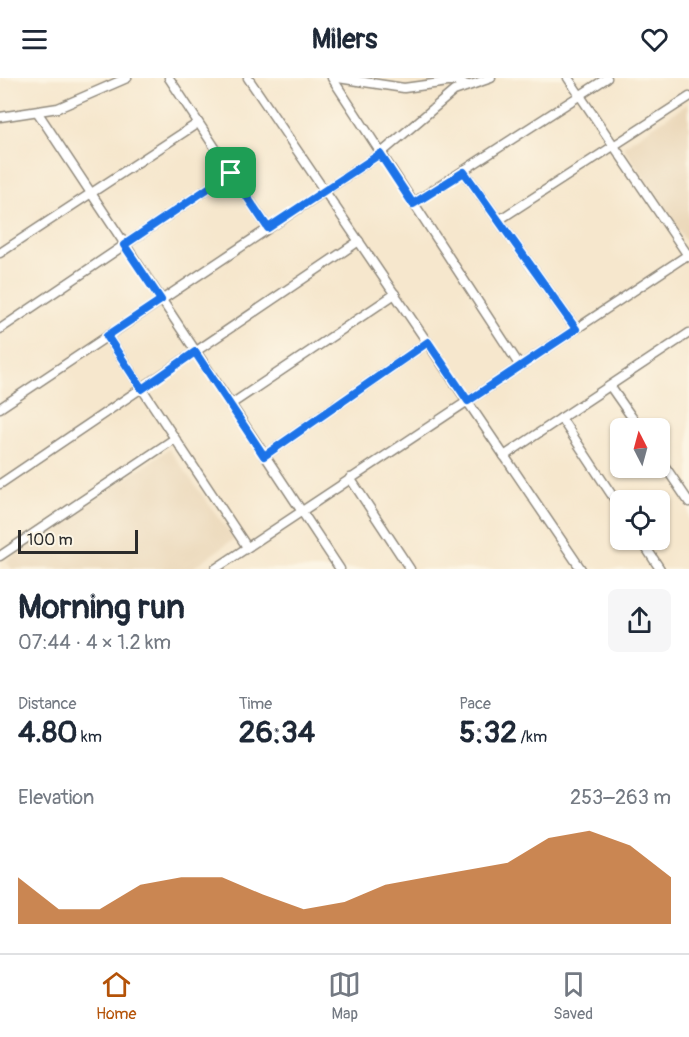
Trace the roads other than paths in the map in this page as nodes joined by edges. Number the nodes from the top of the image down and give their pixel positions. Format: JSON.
{"nodes":[{"id":1,"x":127,"y":78,"type":"edge"},
{"id":2,"x":169,"y":78,"type":"edge"},
{"id":3,"x":248,"y":78,"type":"edge"},
{"id":4,"x":332,"y":78,"type":"edge"},
{"id":5,"x":338,"y":78,"type":"edge"},
{"id":6,"x":491,"y":78,"type":"edge"},
{"id":7,"x":568,"y":78,"type":"edge"},
{"id":8,"x":607,"y":78,"type":"edge"},
{"id":9,"x":468,"y":85,"type":"junction"},
{"id":10,"x":580,"y":96,"type":"junction"},
{"id":11,"x":689,"y":97,"type":"edge"},
{"id":12,"x":38,"y":113,"type":"junction"},
{"id":13,"x":0,"y":117,"type":"edge"},
{"id":14,"x":198,"y":123,"type":"junction"},
{"id":15,"x":614,"y":146,"type":"junction"},
{"id":16,"x":380,"y":154,"type":"junction"},
{"id":17,"x":464,"y":172,"type":"junction"},
{"id":18,"x":231,"y":173,"type":"junction"},
{"id":19,"x":325,"y":191,"type":"junction"},
{"id":20,"x":91,"y":195,"type":"junction"},
{"id":21,"x":413,"y":204,"type":"junction"},
{"id":22,"x":499,"y":220,"type":"junction"},
{"id":23,"x":268,"y":228,"type":"junction"},
{"id":24,"x":359,"y":242,"type":"junction"},
{"id":25,"x":124,"y":245,"type":"junction"},
{"id":26,"x":0,"y":253,"type":"edge"},
{"id":27,"x":688,"y":255,"type":"edge"},
{"id":28,"x":395,"y":294,"type":"junction"},
{"id":29,"x":161,"y":300,"type":"junction"},
{"id":30,"x":0,"y":329,"type":"edge"},
{"id":31,"x":576,"y":329,"type":"junction"},
{"id":32,"x":689,"y":333,"type":"edge"},
{"id":33,"x":107,"y":336,"type":"junction"},
{"id":34,"x":428,"y":342,"type":"junction"},
{"id":35,"x":195,"y":352,"type":"junction"},
{"id":36,"x":520,"y":366,"type":"junction"},
{"id":37,"x":610,"y":386,"type":"junction"},
{"id":38,"x":142,"y":389,"type":"junction"},
{"id":39,"x":468,"y":401,"type":"junction"},
{"id":40,"x":230,"y":405,"type":"junction"},
{"id":41,"x":0,"y":408,"type":"edge"},
{"id":42,"x":561,"y":418,"type":"junction"},
{"id":43,"x":632,"y":418,"type":"edge"},
{"id":44,"x":174,"y":439,"type":"junction"},
{"id":45,"x":264,"y":456,"type":"junction"},
{"id":46,"x":504,"y":456,"type":"junction"},
{"id":47,"x":670,"y":474,"type":"edge"},
{"id":48,"x":351,"y":478,"type":"junction"},
{"id":49,"x":0,"y":484,"type":"edge"},
{"id":50,"x":610,"y":492,"type":"edge"},
{"id":51,"x":689,"y":502,"type":"edge"},
{"id":52,"x":301,"y":512,"type":"junction"},
{"id":53,"x":247,"y":547,"type":"junction"},
{"id":54,"x":648,"y":550,"type":"edge"},
{"id":55,"x":0,"y":556,"type":"edge"},
{"id":56,"x":338,"y":568,"type":"edge"},
{"id":57,"x":215,"y":569,"type":"edge"},
{"id":58,"x":410,"y":569,"type":"edge"},
{"id":59,"x":581,"y":569,"type":"edge"},
{"id":60,"x":660,"y":569,"type":"edge"}],
"edges":[{"from":1,"to":12,"type":"street"},
{"from":2,"to":14,"type":"street"},
{"from":3,"to":19,"type":"street"},
{"from":4,"to":16,"type":"street"},
{"from":5,"to":9,"type":"street"},
{"from":6,"to":9,"type":"street"},
{"from":7,"to":10,"type":"street"},
{"from":8,"to":10,"type":"street"},
{"from":9,"to":16,"type":"street"},
{"from":10,"to":15,"type":"street"},
{"from":10,"to":17,"type":"street"},
{"from":11,"to":15,"type":"street"},
{"from":12,"to":13,"type":"street"},
{"from":12,"to":20,"type":"street"},
{"from":14,"to":18,"type":"street"},
{"from":14,"to":20,"type":"street"},
{"from":15,"to":22,"type":"street"},
{"from":15,"to":27,"type":"street"},
{"from":16,"to":19,"type":"street"},
{"from":16,"to":21,"type":"street"},
{"from":17,"to":21,"type":"street"},
{"from":17,"to":22,"type":"street"},
{"from":18,"to":23,"type":"street"},
{"from":18,"to":25,"type":"street"},
{"from":19,"to":23,"type":"street"},
{"from":19,"to":24,"type":"street"},
{"from":20,"to":25,"type":"street"},
{"from":20,"to":26,"type":"street"},
{"from":21,"to":36,"type":"street"},
{"from":22,"to":31,"type":"street"},
{"from":23,"to":29,"type":"street"},
{"from":24,"to":28,"type":"street"},
{"from":24,"to":35,"type":"street"},
{"from":25,"to":29,"type":"street"},
{"from":25,"to":30,"type":"street"},
{"from":27,"to":31,"type":"street"},
{"from":28,"to":34,"type":"street"},
{"from":28,"to":40,"type":"street"},
{"from":29,"to":33,"type":"street"},
{"from":29,"to":35,"type":"street"},
{"from":31,"to":36,"type":"street"},
{"from":32,"to":37,"type":"street"},
{"from":33,"to":38,"type":"street"},
{"from":33,"to":41,"type":"street"},
{"from":34,"to":39,"type":"street"},
{"from":34,"to":45,"type":"street"},
{"from":35,"to":38,"type":"street"},
{"from":35,"to":40,"type":"street"},
{"from":36,"to":39,"type":"street"},
{"from":37,"to":42,"type":"street"},
{"from":37,"to":43,"type":"street"},
{"from":38,"to":44,"type":"street"},
{"from":38,"to":49,"type":"street"},
{"from":39,"to":46,"type":"street"},
{"from":39,"to":48,"type":"street"},
{"from":40,"to":45,"type":"street"},
{"from":42,"to":46,"type":"street"},
{"from":42,"to":50,"type":"street"},
{"from":44,"to":53,"type":"street"},
{"from":44,"to":55,"type":"street"},
{"from":45,"to":52,"type":"street"},
{"from":46,"to":59,"type":"street"},
{"from":47,"to":51,"type":"street"},
{"from":48,"to":52,"type":"street"},
{"from":48,"to":58,"type":"street"},
{"from":52,"to":53,"type":"street"},
{"from":52,"to":56,"type":"street"},
{"from":53,"to":57,"type":"street"},
{"from":54,"to":60,"type":"street"}]}
